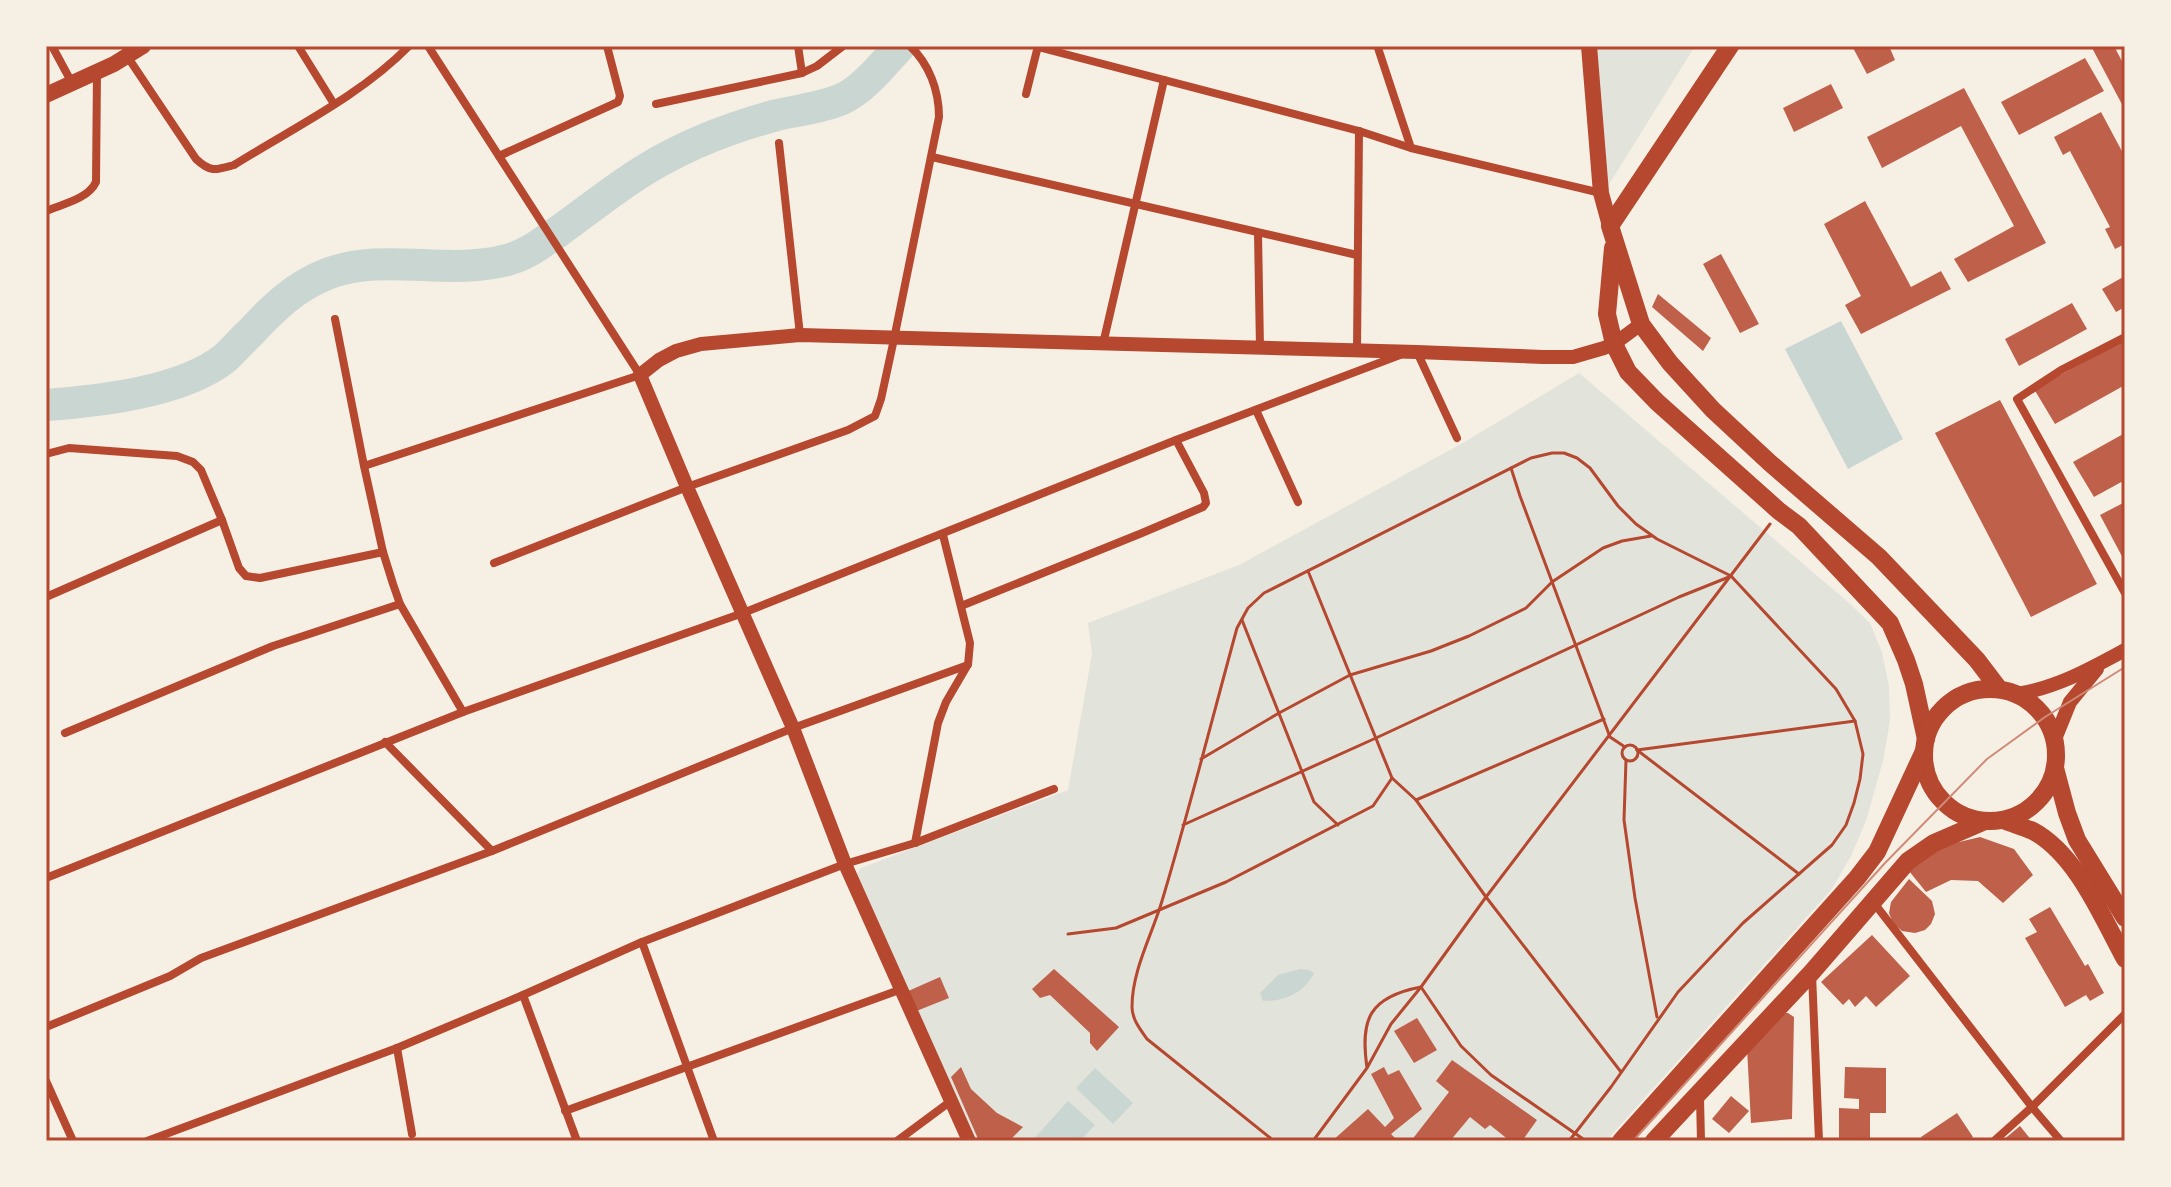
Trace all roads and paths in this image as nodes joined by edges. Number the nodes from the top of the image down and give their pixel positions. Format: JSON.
{"nodes":[{"id":1,"x":52,"y":46,"type":"edge"},
{"id":2,"x":143,"y":46,"type":"edge"},
{"id":3,"x":298,"y":46,"type":"edge"},
{"id":4,"x":409,"y":46,"type":"edge"},
{"id":5,"x":428,"y":46,"type":"edge"},
{"id":6,"x":607,"y":46,"type":"edge"},
{"id":7,"x":798,"y":46,"type":"edge"},
{"id":8,"x":843,"y":46,"type":"edge"},
{"id":9,"x":910,"y":46,"type":"edge"},
{"id":10,"x":1038,"y":46,"type":"edge"},
{"id":11,"x":1589,"y":46,"type":"edge"},
{"id":12,"x":1730,"y":46,"type":"edge"},
{"id":13,"x":1378,"y":48,"type":"dead end"},
{"id":14,"x":127,"y":56,"type":"junction"},
{"id":15,"x":97,"y":72,"type":"junction"},
{"id":16,"x":802,"y":73,"type":"junction"},
{"id":17,"x":1164,"y":80,"type":"junction"},
{"id":18,"x":72,"y":83,"type":"junction"},
{"id":19,"x":1026,"y":94,"type":"dead end"},
{"id":20,"x":46,"y":95,"type":"edge"},
{"id":21,"x":334,"y":104,"type":"junction"},
{"id":22,"x":656,"y":104,"type":"dead end"},
{"id":23,"x":1359,"y":131,"type":"junction"},
{"id":24,"x":779,"y":143,"type":"dead end"},
{"id":25,"x":1411,"y":148,"type":"junction"},
{"id":26,"x":499,"y":156,"type":"junction"},
{"id":27,"x":932,"y":157,"type":"junction"},
{"id":28,"x":1601,"y":193,"type":"junction"},
{"id":29,"x":1134,"y":204,"type":"junction"},
{"id":30,"x":46,"y":211,"type":"edge"},
{"id":31,"x":1611,"y":232,"type":"junction"},
{"id":32,"x":1258,"y":233,"type":"junction"},
{"id":33,"x":1357,"y":255,"type":"junction"},
{"id":34,"x":335,"y":319,"type":"dead end"},
{"id":35,"x":1641,"y":324,"type":"junction"},
{"id":36,"x":800,"y":335,"type":"junction"},
{"id":37,"x":2125,"y":337,"type":"edge"},
{"id":38,"x":894,"y":339,"type":"junction"},
{"id":39,"x":1103,"y":344,"type":"junction"},
{"id":40,"x":1614,"y":344,"type":"junction"},
{"id":41,"x":1260,"y":348,"type":"junction"},
{"id":42,"x":1357,"y":350,"type":"junction"},
{"id":43,"x":1413,"y":352,"type":"junction"},
{"id":44,"x":640,"y":375,"type":"junction"},
{"id":45,"x":1256,"y":410,"type":"junction"},
{"id":46,"x":1730,"y":424,"type":"junction"},
{"id":47,"x":1457,"y":438,"type":"dead end"},
{"id":48,"x":1176,"y":440,"type":"junction"},
{"id":49,"x":1707,"y":445,"type":"junction"},
{"id":50,"x":46,"y":454,"type":"edge"},
{"id":51,"x":364,"y":466,"type":"junction"},
{"id":52,"x":1511,"y":468,"type":"junction"},
{"id":53,"x":687,"y":487,"type":"junction"},
{"id":54,"x":1800,"y":489,"type":"junction"},
{"id":55,"x":1298,"y":502,"type":"dead end"},
{"id":56,"x":1779,"y":511,"type":"junction"},
{"id":57,"x":222,"y":520,"type":"junction"},
{"id":58,"x":943,"y":535,"type":"junction"},
{"id":59,"x":1652,"y":536,"type":"junction"},
{"id":60,"x":383,"y":552,"type":"junction"},
{"id":61,"x":494,"y":563,"type":"dead end"},
{"id":62,"x":1308,"y":571,"type":"junction"},
{"id":63,"x":1731,"y":576,"type":"junction"},
{"id":64,"x":1552,"y":582,"type":"junction"},
{"id":65,"x":2125,"y":593,"type":"edge"},
{"id":66,"x":46,"y":597,"type":"edge"},
{"id":67,"x":400,"y":604,"type":"junction"},
{"id":68,"x":961,"y":606,"type":"junction"},
{"id":69,"x":743,"y":613,"type":"junction"},
{"id":70,"x":1242,"y":619,"type":"junction"},
{"id":71,"x":1576,"y":645,"type":"junction"},
{"id":72,"x":2119,"y":653,"type":"edge"},
{"id":73,"x":968,"y":665,"type":"junction"},
{"id":74,"x":1350,"y":675,"type":"junction"},
{"id":75,"x":2008,"y":691,"type":"junction"},
{"id":76,"x":463,"y":712,"type":"junction"},
{"id":77,"x":1279,"y":713,"type":"junction"},
{"id":78,"x":1604,"y":719,"type":"junction"},
{"id":79,"x":1855,"y":721,"type":"junction"},
{"id":80,"x":793,"y":728,"type":"junction"},
{"id":81,"x":65,"y":733,"type":"dead end"},
{"id":82,"x":1610,"y":737,"type":"junction"},
{"id":83,"x":1376,"y":738,"type":"junction"},
{"id":84,"x":2055,"y":739,"type":"junction"},
{"id":85,"x":385,"y":742,"type":"junction"},
{"id":86,"x":1925,"y":745,"type":"junction"},
{"id":87,"x":1625,"y":747,"type":"junction"},
{"id":88,"x":1637,"y":750,"type":"junction"},
{"id":89,"x":1201,"y":759,"type":"junction"},
{"id":90,"x":1626,"y":760,"type":"junction"},
{"id":91,"x":2055,"y":768,"type":"junction"},
{"id":92,"x":1302,"y":771,"type":"junction"},
{"id":93,"x":1392,"y":778,"type":"junction"},
{"id":94,"x":1054,"y":789,"type":"dead end"},
{"id":95,"x":1416,"y":800,"type":"junction"},
{"id":96,"x":1994,"y":820,"type":"junction"},
{"id":97,"x":1183,"y":825,"type":"junction"},
{"id":98,"x":1338,"y":825,"type":"junction"},
{"id":99,"x":915,"y":843,"type":"junction"},
{"id":100,"x":492,"y":851,"type":"junction"},
{"id":101,"x":845,"y":864,"type":"junction"},
{"id":102,"x":1800,"y":875,"type":"junction"},
{"id":103,"x":46,"y":878,"type":"edge"},
{"id":104,"x":1486,"y":897,"type":"junction"},
{"id":105,"x":1874,"y":903,"type":"junction"},
{"id":106,"x":1159,"y":910,"type":"junction"},
{"id":107,"x":2125,"y":918,"type":"edge"},
{"id":108,"x":1068,"y":934,"type":"dead end"},
{"id":109,"x":642,"y":942,"type":"junction"},
{"id":110,"x":2125,"y":959,"type":"edge"},
{"id":111,"x":1812,"y":972,"type":"junction"},
{"id":112,"x":1421,"y":987,"type":"junction"},
{"id":113,"x":902,"y":989,"type":"junction"},
{"id":114,"x":523,"y":995,"type":"junction"},
{"id":115,"x":2125,"y":1014,"type":"edge"},
{"id":116,"x":1658,"y":1019,"type":"junction"},
{"id":117,"x":46,"y":1027,"type":"edge"},
{"id":118,"x":397,"y":1048,"type":"junction"},
{"id":119,"x":687,"y":1066,"type":"junction"},
{"id":120,"x":1367,"y":1068,"type":"junction"},
{"id":121,"x":1621,"y":1072,"type":"junction"},
{"id":122,"x":46,"y":1081,"type":"edge"},
{"id":123,"x":1700,"y":1091,"type":"junction"},
{"id":124,"x":952,"y":1101,"type":"junction"},
{"id":125,"x":2032,"y":1107,"type":"junction"},
{"id":126,"x":565,"y":1111,"type":"junction"},
{"id":127,"x":412,"y":1134,"type":"dead end"},
{"id":128,"x":1574,"y":1134,"type":"junction"},
{"id":129,"x":73,"y":1141,"type":"edge"},
{"id":130,"x":147,"y":1141,"type":"edge"},
{"id":131,"x":577,"y":1141,"type":"edge"},
{"id":132,"x":714,"y":1141,"type":"edge"},
{"id":133,"x":897,"y":1141,"type":"edge"},
{"id":134,"x":969,"y":1141,"type":"edge"},
{"id":135,"x":1274,"y":1141,"type":"edge"},
{"id":136,"x":1313,"y":1141,"type":"edge"},
{"id":137,"x":1569,"y":1141,"type":"edge"},
{"id":138,"x":1586,"y":1141,"type":"edge"},
{"id":139,"x":1621,"y":1141,"type":"edge"},
{"id":140,"x":1654,"y":1141,"type":"edge"},
{"id":141,"x":1701,"y":1141,"type":"edge"},
{"id":142,"x":1819,"y":1141,"type":"edge"},
{"id":143,"x":1994,"y":1141,"type":"edge"},
{"id":144,"x":2061,"y":1141,"type":"edge"}],
"edges":[{"from":1,"to":18,"type":"street"},
{"from":2,"to":14,"type":"main road"},
{"from":3,"to":21,"type":"street"},
{"from":4,"to":21,"type":"street"},
{"from":5,"to":26,"type":"street"},
{"from":6,"to":26,"type":"street"},
{"from":7,"to":16,"type":"street"},
{"from":8,"to":16,"type":"street"},
{"from":9,"to":27,"type":"street"},
{"from":10,"to":17,"type":"street"},
{"from":10,"to":19,"type":"street"},
{"from":11,"to":28,"type":"main road"},
{"from":12,"to":31,"type":"main road"},
{"from":13,"to":25,"type":"street"},
{"from":14,"to":15,"type":"main road"},
{"from":14,"to":21,"type":"street"},
{"from":15,"to":18,"type":"main road"},
{"from":15,"to":30,"type":"street"},
{"from":16,"to":22,"type":"street"},
{"from":17,"to":23,"type":"street"},
{"from":17,"to":29,"type":"street"},
{"from":18,"to":20,"type":"main road"},
{"from":23,"to":25,"type":"street"},
{"from":23,"to":33,"type":"street"},
{"from":24,"to":36,"type":"street"},
{"from":25,"to":28,"type":"street"},
{"from":26,"to":44,"type":"street"},
{"from":27,"to":29,"type":"street"},
{"from":27,"to":38,"type":"street"},
{"from":28,"to":31,"type":"main road"},
{"from":29,"to":32,"type":"street"},
{"from":29,"to":39,"type":"street"},
{"from":31,"to":35,"type":"main road"},
{"from":31,"to":40,"type":"main road"},
{"from":32,"to":33,"type":"street"},
{"from":32,"to":41,"type":"street"},
{"from":33,"to":42,"type":"street"},
{"from":34,"to":51,"type":"street"},
{"from":35,"to":40,"type":"street"},
{"from":35,"to":46,"type":"main road"},
{"from":36,"to":38,"type":"street"},
{"from":36,"to":44,"type":"street"},
{"from":37,"to":65,"type":"street"},
{"from":38,"to":39,"type":"street"},
{"from":38,"to":53,"type":"street"},
{"from":39,"to":41,"type":"street"},
{"from":40,"to":43,"type":"street"},
{"from":40,"to":49,"type":"main road"},
{"from":41,"to":42,"type":"street"},
{"from":42,"to":43,"type":"street"},
{"from":43,"to":45,"type":"street"},
{"from":43,"to":47,"type":"street"},
{"from":44,"to":51,"type":"street"},
{"from":44,"to":53,"type":"street"},
{"from":45,"to":48,"type":"street"},
{"from":45,"to":55,"type":"street"},
{"from":46,"to":49,"type":"main road"},
{"from":46,"to":54,"type":"main road"},
{"from":48,"to":58,"type":"street"},
{"from":48,"to":68,"type":"street"},
{"from":49,"to":56,"type":"main road"},
{"from":50,"to":57,"type":"street"},
{"from":51,"to":60,"type":"street"},
{"from":52,"to":59,"type":"path"},
{"from":52,"to":62,"type":"path"},
{"from":52,"to":64,"type":"path"},
{"from":53,"to":61,"type":"street"},
{"from":53,"to":69,"type":"street"},
{"from":54,"to":56,"type":"main road"},
{"from":54,"to":75,"type":"main road"},
{"from":56,"to":63,"type":"path"},
{"from":56,"to":86,"type":"main road"},
{"from":57,"to":60,"type":"street"},
{"from":57,"to":66,"type":"street"},
{"from":58,"to":68,"type":"street"},
{"from":58,"to":69,"type":"street"},
{"from":59,"to":63,"type":"path"},
{"from":59,"to":64,"type":"path"},
{"from":60,"to":67,"type":"street"},
{"from":62,"to":70,"type":"path"},
{"from":62,"to":74,"type":"path"},
{"from":63,"to":71,"type":"path"},
{"from":63,"to":79,"type":"path"},
{"from":63,"to":82,"type":"path"},
{"from":64,"to":71,"type":"path"},
{"from":64,"to":74,"type":"path"},
{"from":67,"to":76,"type":"street"},
{"from":67,"to":81,"type":"street"},
{"from":68,"to":73,"type":"street"},
{"from":69,"to":76,"type":"street"},
{"from":69,"to":80,"type":"street"},
{"from":70,"to":77,"type":"path"},
{"from":70,"to":89,"type":"path"},
{"from":71,"to":78,"type":"path"},
{"from":71,"to":83,"type":"path"},
{"from":72,"to":75,"type":"street"},
{"from":72,"to":84,"type":"street"},
{"from":73,"to":80,"type":"street"},
{"from":73,"to":99,"type":"street"},
{"from":74,"to":77,"type":"path"},
{"from":74,"to":83,"type":"path"},
{"from":75,"to":84,"type":"main road"},
{"from":75,"to":86,"type":"main road"},
{"from":76,"to":85,"type":"street"},
{"from":77,"to":89,"type":"path"},
{"from":77,"to":92,"type":"path"},
{"from":78,"to":82,"type":"path"},
{"from":78,"to":95,"type":"path"},
{"from":79,"to":88,"type":"path"},
{"from":79,"to":102,"type":"path"},
{"from":80,"to":100,"type":"street"},
{"from":80,"to":101,"type":"street"},
{"from":82,"to":87,"type":"path"},
{"from":82,"to":104,"type":"path"},
{"from":83,"to":92,"type":"path"},
{"from":83,"to":93,"type":"path"},
{"from":84,"to":91,"type":"main road"},
{"from":85,"to":100,"type":"street"},
{"from":85,"to":103,"type":"street"},
{"from":86,"to":96,"type":"main road"},
{"from":86,"to":139,"type":"main road"},
{"from":87,"to":88,"type":"path"},
{"from":87,"to":90,"type":"path"},
{"from":88,"to":90,"type":"path"},
{"from":88,"to":102,"type":"path"},
{"from":89,"to":97,"type":"path"},
{"from":90,"to":116,"type":"path"},
{"from":91,"to":96,"type":"main road"},
{"from":91,"to":107,"type":"main road"},
{"from":92,"to":97,"type":"path"},
{"from":92,"to":98,"type":"path"},
{"from":93,"to":95,"type":"path"},
{"from":93,"to":98,"type":"path"},
{"from":94,"to":99,"type":"street"},
{"from":95,"to":104,"type":"path"},
{"from":96,"to":105,"type":"main road"},
{"from":96,"to":110,"type":"main road"},
{"from":97,"to":106,"type":"path"},
{"from":98,"to":106,"type":"path"},
{"from":99,"to":101,"type":"street"},
{"from":100,"to":117,"type":"street"},
{"from":101,"to":109,"type":"street"},
{"from":101,"to":113,"type":"street"},
{"from":102,"to":116,"type":"path"},
{"from":104,"to":112,"type":"path"},
{"from":104,"to":121,"type":"path"},
{"from":105,"to":111,"type":"main road"},
{"from":105,"to":125,"type":"street"},
{"from":106,"to":108,"type":"path"},
{"from":106,"to":135,"type":"path"},
{"from":109,"to":114,"type":"street"},
{"from":109,"to":119,"type":"street"},
{"from":111,"to":123,"type":"main road"},
{"from":111,"to":142,"type":"street"},
{"from":112,"to":120,"type":"path"},
{"from":112,"to":120,"type":"path"},
{"from":112,"to":128,"type":"path"},
{"from":113,"to":119,"type":"street"},
{"from":113,"to":124,"type":"street"},
{"from":114,"to":118,"type":"street"},
{"from":114,"to":126,"type":"street"},
{"from":115,"to":125,"type":"street"},
{"from":116,"to":121,"type":"path"},
{"from":118,"to":127,"type":"street"},
{"from":118,"to":130,"type":"street"},
{"from":119,"to":126,"type":"street"},
{"from":119,"to":132,"type":"street"},
{"from":120,"to":136,"type":"path"},
{"from":121,"to":128,"type":"path"},
{"from":122,"to":129,"type":"street"},
{"from":123,"to":140,"type":"main road"},
{"from":123,"to":141,"type":"street"},
{"from":124,"to":133,"type":"street"},
{"from":124,"to":134,"type":"street"},
{"from":125,"to":143,"type":"street"},
{"from":125,"to":144,"type":"street"},
{"from":126,"to":131,"type":"street"},
{"from":128,"to":137,"type":"path"},
{"from":128,"to":138,"type":"path"}]}
